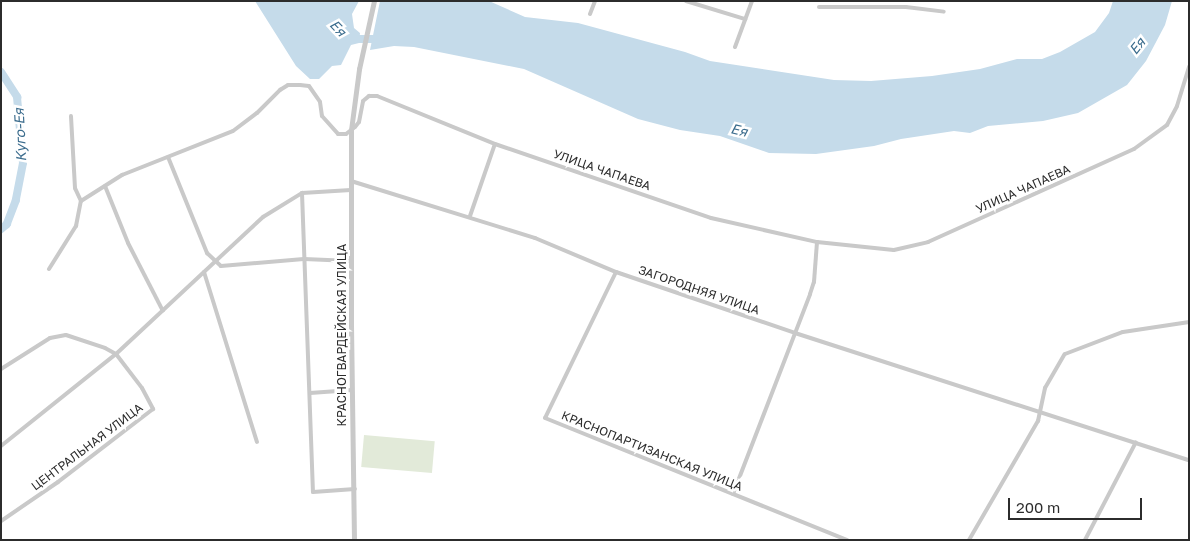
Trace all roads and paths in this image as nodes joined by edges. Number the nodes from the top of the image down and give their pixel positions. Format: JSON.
{"nodes":[{"id":1,"x":374,"y":1,"type":"edge"},
{"id":2,"x":595,"y":1,"type":"edge"},
{"id":3,"x":686,"y":1,"type":"edge"},
{"id":4,"x":752,"y":1,"type":"edge"},
{"id":5,"x":906,"y":1,"type":"edge"},
{"id":6,"x":819,"y":7,"type":"dead end"},
{"id":7,"x":906,"y":7,"type":"junction"},
{"id":8,"x":944,"y":12,"type":"dead end"},
{"id":9,"x":590,"y":14,"type":"dead end"},
{"id":10,"x":745,"y":19,"type":"junction"},
{"id":11,"x":735,"y":47,"type":"dead end"},
{"id":12,"x":1189,"y":67,"type":"edge"},
{"id":13,"x":71,"y":116,"type":"dead end"},
{"id":14,"x":351,"y":130,"type":"junction"},
{"id":15,"x":495,"y":144,"type":"junction"},
{"id":16,"x":168,"y":157,"type":"junction"},
{"id":17,"x":351,"y":181,"type":"junction"},
{"id":18,"x":105,"y":186,"type":"junction"},
{"id":19,"x":351,"y":190,"type":"junction"},
{"id":20,"x":302,"y":193,"type":"junction"},
{"id":21,"x":81,"y":201,"type":"junction"},
{"id":22,"x":470,"y":216,"type":"junction"},
{"id":23,"x":817,"y":242,"type":"junction"},
{"id":24,"x":304,"y":259,"type":"junction"},
{"id":25,"x":215,"y":260,"type":"junction"},
{"id":26,"x":352,"y":261,"type":"junction"},
{"id":27,"x":49,"y":269,"type":"dead end"},
{"id":28,"x":204,"y":272,"type":"junction"},
{"id":29,"x":616,"y":272,"type":"junction"},
{"id":30,"x":163,"y":311,"type":"junction"},
{"id":31,"x":1189,"y":322,"type":"edge"},
{"id":32,"x":795,"y":333,"type":"junction"},
{"id":33,"x":116,"y":354,"type":"junction"},
{"id":34,"x":1,"y":369,"type":"edge"},
{"id":35,"x":352,"y":390,"type":"junction"},
{"id":36,"x":310,"y":393,"type":"junction"},
{"id":37,"x":1042,"y":413,"type":"junction"},
{"id":38,"x":257,"y":442,"type":"dead end"},
{"id":39,"x":1136,"y":442,"type":"junction"},
{"id":40,"x":1,"y":446,"type":"edge"},
{"id":41,"x":1189,"y":460,"type":"edge"},
{"id":42,"x":355,"y":489,"type":"junction"},
{"id":43,"x":733,"y":494,"type":"junction"},
{"id":44,"x":1,"y":521,"type":"edge"},
{"id":45,"x":354,"y":540,"type":"edge"},
{"id":46,"x":848,"y":540,"type":"edge"},
{"id":47,"x":969,"y":540,"type":"edge"},
{"id":48,"x":1085,"y":540,"type":"edge"}],
"edges":[{"from":1,"to":14,"type":"street","name":"КРАСНОГВАРДЕЙСКАЯ УЛИЦА"},
{"from":2,"to":9,"type":"street"},
{"from":3,"to":10,"type":"street"},
{"from":4,"to":10,"type":"street"},
{"from":5,"to":7,"type":"street"},
{"from":6,"to":7,"type":"street"},
{"from":7,"to":8,"type":"street"},
{"from":10,"to":11,"type":"street"},
{"from":12,"to":23,"type":"street","name":"УЛИЦА ЧАПАЕВА"},
{"from":13,"to":21,"type":"street"},
{"from":14,"to":15,"type":"street","name":"УЛИЦА ЧАПАЕВА"},
{"from":14,"to":16,"type":"street"},
{"from":14,"to":17,"type":"street","name":"КРАСНОГВАРДЕЙСКАЯ УЛИЦА"},
{"from":15,"to":22,"type":"street"},
{"from":15,"to":23,"type":"street","name":"УЛИЦА ЧАПАЕВА"},
{"from":16,"to":18,"type":"street"},
{"from":16,"to":25,"type":"street"},
{"from":17,"to":19,"type":"street","name":"КРАСНОГВАРДЕЙСКАЯ УЛИЦА"},
{"from":17,"to":22,"type":"street","name":"ЗАГОРОДНЯЯ УЛИЦА"},
{"from":18,"to":21,"type":"street"},
{"from":18,"to":30,"type":"street"},
{"from":19,"to":20,"type":"street"},
{"from":19,"to":26,"type":"street","name":"КРАСНОГВАРДЕЙСКАЯ УЛИЦА"},
{"from":20,"to":24,"type":"street"},
{"from":20,"to":25,"type":"street"},
{"from":21,"to":27,"type":"street"},
{"from":22,"to":29,"type":"street","name":"ЗАГОРОДНЯЯ УЛИЦА"},
{"from":23,"to":32,"type":"street"},
{"from":24,"to":25,"type":"street"},
{"from":24,"to":26,"type":"street"},
{"from":24,"to":36,"type":"street"},
{"from":25,"to":28,"type":"street"},
{"from":26,"to":35,"type":"street","name":"КРАСНОГВАРДЕЙСКАЯ УЛИЦА"},
{"from":28,"to":30,"type":"street"},
{"from":28,"to":38,"type":"street"},
{"from":29,"to":32,"type":"street","name":"ЗАГОРОДНЯЯ УЛИЦА"},
{"from":29,"to":43,"type":"street","name":"КРАСНОПАРТИЗАНСКАЯ УЛИЦА"},
{"from":30,"to":33,"type":"street"},
{"from":31,"to":37,"type":"street"},
{"from":32,"to":37,"type":"street","name":"ЗАГОРОДНЯЯ УЛИЦА"},
{"from":32,"to":43,"type":"street"},
{"from":33,"to":34,"type":"street"},
{"from":33,"to":40,"type":"street"},
{"from":33,"to":44,"type":"street","name":"ЦЕНТРАЛЬНАЯ УЛИЦА"},
{"from":35,"to":36,"type":"street"},
{"from":35,"to":42,"type":"street","name":"КРАСНОГВАРДЕЙСКАЯ УЛИЦА"},
{"from":36,"to":42,"type":"street"},
{"from":37,"to":39,"type":"street","name":"ЗАГОРОДНЯЯ УЛИЦА"},
{"from":37,"to":47,"type":"street"},
{"from":39,"to":41,"type":"street","name":"ЗАГОРОДНЯЯ УЛИЦА"},
{"from":39,"to":48,"type":"street"},
{"from":42,"to":45,"type":"street","name":"КРАСНОГВАРДЕЙСКАЯ УЛИЦА"},
{"from":43,"to":46,"type":"street","name":"КРАСНОПАРТИЗАНСКАЯ УЛИЦА"}]}
